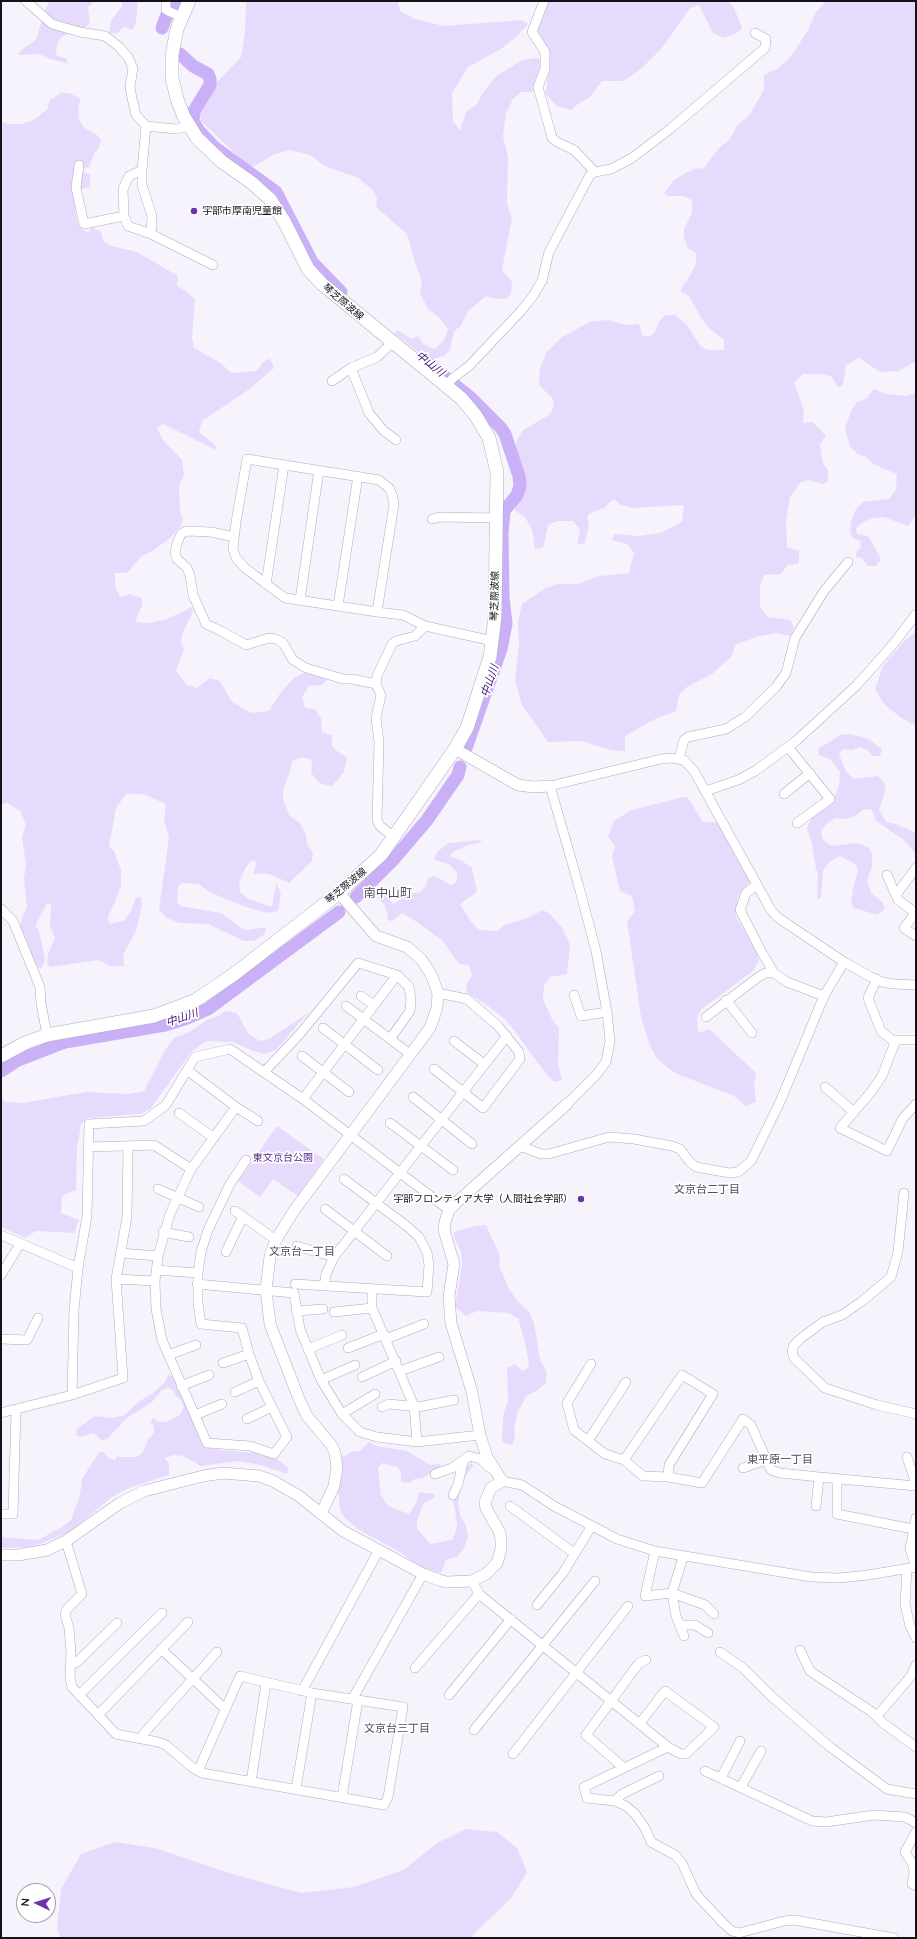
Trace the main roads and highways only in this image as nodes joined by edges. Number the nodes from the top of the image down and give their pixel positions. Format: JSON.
{"nodes":[{"id":1,"x":189,"y":1,"type":"edge"},
{"id":2,"x":1,"y":1056,"type":"edge"}],
"edges":[{"from":1,"to":2,"type":"main road","name":"琴芝際波線"}]}
